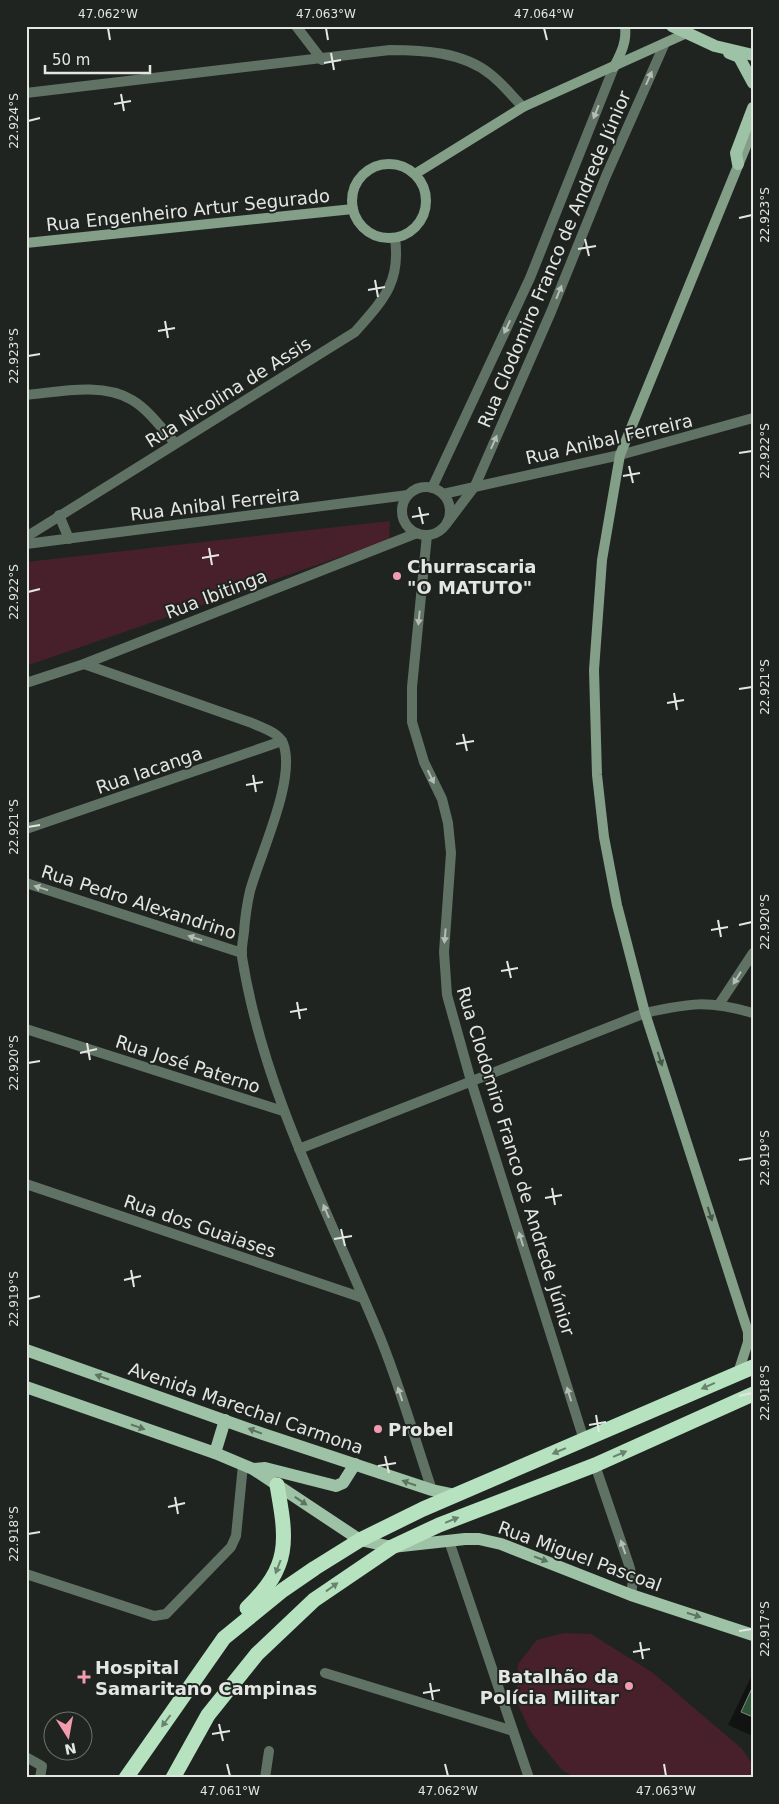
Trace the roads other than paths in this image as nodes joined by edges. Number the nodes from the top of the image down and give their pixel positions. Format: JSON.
{"nodes":[{"id":1,"x":296,"y":26,"type":"edge"},
{"id":2,"x":624,"y":26,"type":"edge"},
{"id":3,"x":672,"y":26,"type":"edge"},
{"id":4,"x":689,"y":32,"type":"junction"},
{"id":5,"x":664,"y":45,"type":"junction"},
{"id":6,"x":715,"y":46,"type":"junction"},
{"id":7,"x":753,"y":55,"type":"edge"},
{"id":8,"x":322,"y":60,"type":"junction"},
{"id":9,"x":614,"y":67,"type":"junction"},
{"id":10,"x":753,"y":83,"type":"edge"},
{"id":11,"x":26,"y":93,"type":"edge"},
{"id":12,"x":523,"y":107,"type":"junction"},
{"id":13,"x":753,"y":108,"type":"edge"},
{"id":14,"x":753,"y":129,"type":"edge"},
{"id":15,"x":738,"y":164,"type":"junction"},
{"id":16,"x":415,"y":174,"type":"junction"},
{"id":17,"x":353,"y":209,"type":"junction"},
{"id":18,"x":395,"y":238,"type":"junction"},
{"id":19,"x":26,"y":243,"type":"edge"},
{"id":20,"x":26,"y":395,"type":"edge"},
{"id":21,"x":752,"y":418,"type":"edge"},
{"id":22,"x":175,"y":443,"type":"junction"},
{"id":23,"x":620,"y":455,"type":"junction"},
{"id":24,"x":475,"y":486,"type":"junction"},
{"id":25,"x":432,"y":488,"type":"junction"},
{"id":26,"x":443,"y":494,"type":"junction"},
{"id":27,"x":408,"y":495,"type":"junction"},
{"id":28,"x":59,"y":515,"type":"junction"},
{"id":29,"x":447,"y":523,"type":"junction"},
{"id":30,"x":422,"y":534,"type":"junction"},
{"id":31,"x":26,"y":537,"type":"edge"},
{"id":32,"x":69,"y":539,"type":"junction"},
{"id":33,"x":26,"y":544,"type":"edge"},
{"id":34,"x":84,"y":664,"type":"junction"},
{"id":35,"x":26,"y":683,"type":"edge"},
{"id":36,"x":282,"y":741,"type":"junction"},
{"id":37,"x":26,"y":828,"type":"edge"},
{"id":38,"x":26,"y":883,"type":"edge"},
{"id":39,"x":242,"y":952,"type":"junction"},
{"id":40,"x":753,"y":953,"type":"edge"},
{"id":41,"x":720,"y":1004,"type":"junction"},
{"id":42,"x":645,"y":1012,"type":"junction"},
{"id":43,"x":753,"y":1012,"type":"edge"},
{"id":44,"x":26,"y":1029,"type":"edge"},
{"id":45,"x":471,"y":1081,"type":"junction"},
{"id":46,"x":283,"y":1111,"type":"junction"},
{"id":47,"x":299,"y":1149,"type":"junction"},
{"id":48,"x":26,"y":1184,"type":"edge"},
{"id":49,"x":364,"y":1298,"type":"junction"},
{"id":50,"x":26,"y":1350,"type":"edge"},
{"id":51,"x":753,"y":1367,"type":"edge"},
{"id":52,"x":738,"y":1373,"type":"junction"},
{"id":53,"x":26,"y":1387,"type":"edge"},
{"id":54,"x":753,"y":1394,"type":"edge"},
{"id":55,"x":225,"y":1420,"type":"junction"},
{"id":56,"x":584,"y":1440,"type":"junction"},
{"id":57,"x":215,"y":1453,"type":"junction"},
{"id":58,"x":355,"y":1464,"type":"junction"},
{"id":59,"x":595,"y":1465,"type":"junction"},
{"id":60,"x":248,"y":1467,"type":"junction"},
{"id":61,"x":277,"y":1485,"type":"junction"},
{"id":62,"x":432,"y":1490,"type":"junction"},
{"id":63,"x":456,"y":1495,"type":"junction"},
{"id":64,"x":360,"y":1540,"type":"junction"},
{"id":65,"x":449,"y":1541,"type":"junction"},
{"id":66,"x":392,"y":1547,"type":"junction"},
{"id":67,"x":26,"y":1574,"type":"edge"},
{"id":68,"x":631,"y":1594,"type":"junction"},
{"id":69,"x":753,"y":1635,"type":"edge"},
{"id":70,"x":224,"y":1638,"type":"junction"},
{"id":71,"x":325,"y":1673,"type":"dead end"},
{"id":72,"x":513,"y":1731,"type":"junction"},
{"id":73,"x":270,"y":1750,"type":"dead end"},
{"id":74,"x":26,"y":1757,"type":"edge"},
{"id":75,"x":40,"y":1778,"type":"edge"},
{"id":76,"x":126,"y":1778,"type":"edge"},
{"id":77,"x":173,"y":1778,"type":"edge"},
{"id":78,"x":265,"y":1778,"type":"edge"},
{"id":79,"x":529,"y":1778,"type":"edge"}],
"edges":[{"from":1,"to":8,"type":"street"},
{"from":2,"to":9,"type":"street"},
{"from":3,"to":4,"type":"main road"},
{"from":4,"to":5,"type":"street"},
{"from":4,"to":6,"type":"main road"},
{"from":5,"to":9,"type":"street"},
{"from":24,"to":5,"type":"street","name":"Rua Clodomiro Franco de Andrede Júnior","one_way":true},
{"from":6,"to":7,"type":"main road"},
{"from":6,"to":10,"type":"main road"},
{"from":8,"to":11,"type":"street"},
{"from":8,"to":12,"type":"street"},
{"from":9,"to":12,"type":"street"},
{"from":9,"to":25,"type":"street","name":"Rua Clodomiro Franco de Andrede Júnior","one_way":true},
{"from":12,"to":16,"type":"street"},
{"from":13,"to":15,"type":"main road"},
{"from":14,"to":15,"type":"street"},
{"from":15,"to":23,"type":"street"},
{"from":16,"to":17,"type":"street"},
{"from":16,"to":18,"type":"street"},
{"from":17,"to":18,"type":"street"},
{"from":17,"to":19,"type":"street","name":"Rua Engenheiro Artur Segurado"},
{"from":18,"to":22,"type":"street","name":"Rua Nicolina de Assis"},
{"from":20,"to":22,"type":"street"},
{"from":21,"to":23,"type":"street","name":"Rua Anibal Ferreira"},
{"from":22,"to":28,"type":"street","name":"Rua Nicolina de Assis"},
{"from":23,"to":24,"type":"street","name":"Rua Anibal Ferreira"},
{"from":23,"to":42,"type":"street"},
{"from":24,"to":26,"type":"street","name":"Rua Anibal Ferreira"},
{"from":24,"to":29,"type":"street","name":"Rua Clodomiro Franco de Andrede Júnior"},
{"from":25,"to":26,"type":"street"},
{"from":25,"to":27,"type":"street","name":"Rua Anibal Ferreira"},
{"from":26,"to":29,"type":"street"},
{"from":27,"to":30,"type":"street"},
{"from":27,"to":32,"type":"street","name":"Rua Anibal Ferreira"},
{"from":28,"to":31,"type":"street","name":"Rua Nicolina de Assis"},
{"from":28,"to":32,"type":"street"},
{"from":29,"to":30,"type":"street"},
{"from":30,"to":34,"type":"street","name":"Rua Ibitinga"},
{"from":30,"to":45,"type":"street","name":"Rua Clodomiro Franco de Andrede Júnior","one_way":true},
{"from":32,"to":33,"type":"street","name":"Rua Anibal Ferreira"},
{"from":34,"to":35,"type":"street","name":"Rua Ibitinga"},
{"from":34,"to":36,"type":"street"},
{"from":36,"to":37,"type":"street","name":"Rua Iacanga"},
{"from":36,"to":39,"type":"street"},
{"from":39,"to":38,"type":"street","name":"Rua Pedro Alexandrino","one_way":true},
{"from":39,"to":46,"type":"street"},
{"from":40,"to":41,"type":"street","one_way":true},
{"from":41,"to":42,"type":"street"},
{"from":41,"to":43,"type":"street"},
{"from":42,"to":45,"type":"street"},
{"from":42,"to":52,"type":"street","one_way":true},
{"from":44,"to":46,"type":"street","name":"Rua José Paterno"},
{"from":45,"to":47,"type":"street"},
{"from":56,"to":45,"type":"street","name":"Rua Clodomiro Franco de Andrede Júnior","one_way":true},
{"from":46,"to":47,"type":"street"},
{"from":49,"to":47,"type":"street","one_way":true},
{"from":48,"to":49,"type":"street","name":"Rua dos Guaiases"},
{"from":62,"to":49,"type":"street","one_way":true},
{"from":55,"to":50,"type":"main road","name":"Avenida Marechal Carmona","one_way":true},
{"from":51,"to":52,"type":"highway"},
{"from":52,"to":56,"type":"highway","one_way":true},
{"from":53,"to":57,"type":"main road","one_way":true},
{"from":59,"to":54,"type":"highway","one_way":true},
{"from":55,"to":57,"type":"main road"},
{"from":58,"to":55,"type":"main road","name":"Avenida Marechal Carmona","one_way":true},
{"from":56,"to":63,"type":"highway","one_way":true},
{"from":57,"to":60,"type":"main road"},
{"from":58,"to":60,"type":"main road"},
{"from":62,"to":58,"type":"main road","name":"Avenida Marechal Carmona","one_way":true},
{"from":66,"to":59,"type":"highway","one_way":true},
{"from":68,"to":59,"type":"street","one_way":true},
{"from":60,"to":61,"type":"main road"},
{"from":60,"to":67,"type":"street"},
{"from":61,"to":64,"type":"main road","one_way":true},
{"from":61,"to":70,"type":"highway","one_way":true},
{"from":62,"to":63,"type":"main road","name":"Avenida Marechal Carmona"},
{"from":63,"to":64,"type":"highway"},
{"from":64,"to":66,"type":"main road"},
{"from":64,"to":70,"type":"highway"},
{"from":65,"to":66,"type":"main road","name":"Rua Miguel Pascoal"},
{"from":65,"to":68,"type":"main road","name":"Rua Miguel Pascoal","one_way":true},
{"from":65,"to":72,"type":"street"},
{"from":77,"to":66,"type":"highway","one_way":true},
{"from":68,"to":69,"type":"main road","name":"Rua Miguel Pascoal","one_way":true},
{"from":70,"to":76,"type":"highway","one_way":true},
{"from":71,"to":72,"type":"street"},
{"from":72,"to":79,"type":"street"},
{"from":73,"to":78,"type":"street"},
{"from":74,"to":75,"type":"street"}]}
